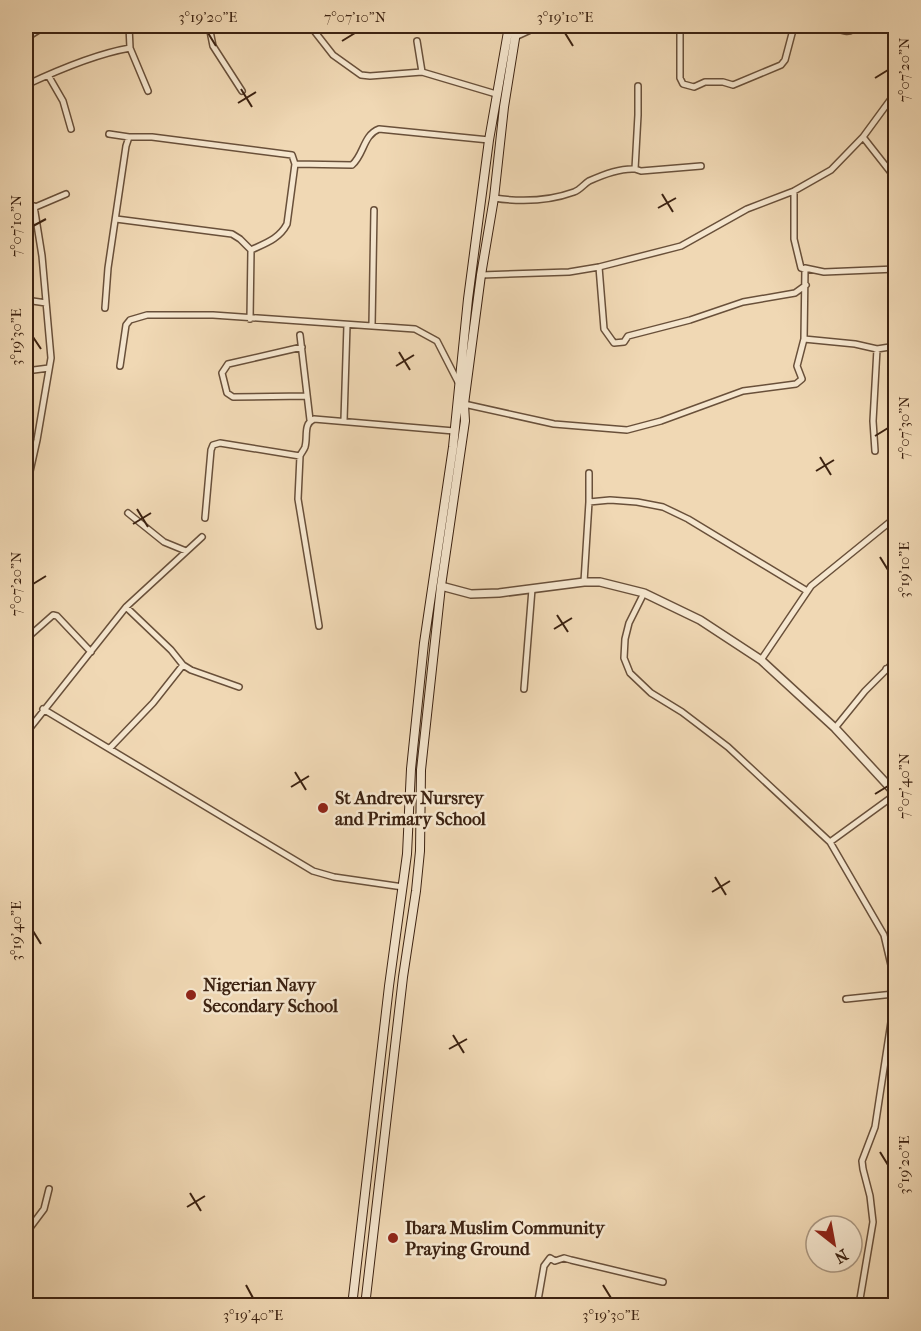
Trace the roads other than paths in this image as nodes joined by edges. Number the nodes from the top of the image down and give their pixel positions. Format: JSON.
{"nodes":[{"id":1,"x":45,"y":26,"type":"edge"},
{"id":2,"x":129,"y":26,"type":"edge"},
{"id":3,"x":209,"y":26,"type":"edge"},
{"id":4,"x":509,"y":26,"type":"edge"},
{"id":5,"x":517,"y":26,"type":"edge"},
{"id":6,"x":540,"y":26,"type":"edge"},
{"id":7,"x":680,"y":26,"type":"edge"},
{"id":8,"x":794,"y":26,"type":"edge"},
{"id":9,"x":828,"y":26,"type":"edge"},
{"id":10,"x":857,"y":26,"type":"edge"},
{"id":11,"x":315,"y":32,"type":"dead end"},
{"id":12,"x":515,"y":37,"type":"junction"},
{"id":13,"x":26,"y":38,"type":"edge"},
{"id":14,"x":417,"y":41,"type":"dead end"},
{"id":15,"x":130,"y":48,"type":"junction"},
{"id":16,"x":422,"y":72,"type":"junction"},
{"id":17,"x":48,"y":75,"type":"junction"},
{"id":18,"x":26,"y":85,"type":"edge"},
{"id":19,"x":638,"y":86,"type":"dead end"},
{"id":20,"x":148,"y":91,"type":"dead end"},
{"id":21,"x":242,"y":91,"type":"dead end"},
{"id":22,"x":896,"y":92,"type":"edge"},
{"id":23,"x":496,"y":94,"type":"junction"},
{"id":24,"x":70,"y":129,"type":"dead end"},
{"id":25,"x":109,"y":134,"type":"dead end"},
{"id":26,"x":129,"y":137,"type":"junction"},
{"id":27,"x":863,"y":137,"type":"junction"},
{"id":28,"x":489,"y":140,"type":"junction"},
{"id":29,"x":295,"y":164,"type":"junction"},
{"id":30,"x":702,"y":166,"type":"dead end"},
{"id":31,"x":635,"y":169,"type":"junction"},
{"id":32,"x":896,"y":179,"type":"edge"},
{"id":33,"x":795,"y":190,"type":"junction"},
{"id":34,"x":66,"y":194,"type":"dead end"},
{"id":35,"x":494,"y":198,"type":"junction"},
{"id":36,"x":34,"y":206,"type":"junction"},
{"id":37,"x":374,"y":210,"type":"dead end"},
{"id":38,"x":26,"y":211,"type":"edge"},
{"id":39,"x":116,"y":219,"type":"junction"},
{"id":40,"x":251,"y":250,"type":"junction"},
{"id":41,"x":599,"y":267,"type":"junction"},
{"id":42,"x":801,"y":268,"type":"junction"},
{"id":43,"x":896,"y":269,"type":"edge"},
{"id":44,"x":481,"y":275,"type":"junction"},
{"id":45,"x":806,"y":285,"type":"junction"},
{"id":46,"x":26,"y":300,"type":"edge"},
{"id":47,"x":46,"y":303,"type":"junction"},
{"id":48,"x":105,"y":308,"type":"dead end"},
{"id":49,"x":250,"y":319,"type":"junction"},
{"id":50,"x":347,"y":325,"type":"junction"},
{"id":51,"x":372,"y":326,"type":"junction"},
{"id":52,"x":300,"y":335,"type":"dead end"},
{"id":53,"x":804,"y":339,"type":"junction"},
{"id":54,"x":896,"y":346,"type":"edge"},
{"id":55,"x":302,"y":347,"type":"junction"},
{"id":56,"x":877,"y":349,"type":"junction"},
{"id":57,"x":120,"y":366,"type":"dead end"},
{"id":58,"x":49,"y":368,"type":"junction"},
{"id":59,"x":26,"y":371,"type":"edge"},
{"id":60,"x":458,"y":382,"type":"junction"},
{"id":61,"x":307,"y":396,"type":"junction"},
{"id":62,"x":464,"y":404,"type":"junction"},
{"id":63,"x":310,"y":420,"type":"junction"},
{"id":64,"x":344,"y":420,"type":"junction"},
{"id":65,"x":454,"y":432,"type":"junction"},
{"id":66,"x":875,"y":451,"type":"dead end"},
{"id":67,"x":300,"y":456,"type":"junction"},
{"id":68,"x":589,"y":473,"type":"dead end"},
{"id":69,"x":451,"y":486,"type":"junction"},
{"id":70,"x":26,"y":489,"type":"edge"},
{"id":71,"x":590,"y":502,"type":"junction"},
{"id":72,"x":128,"y":513,"type":"dead end"},
{"id":73,"x":896,"y":517,"type":"edge"},
{"id":74,"x":205,"y":518,"type":"dead end"},
{"id":75,"x":202,"y":537,"type":"dead end"},
{"id":76,"x":186,"y":550,"type":"junction"},
{"id":77,"x":584,"y":582,"type":"junction"},
{"id":78,"x":441,"y":586,"type":"junction"},
{"id":79,"x":532,"y":589,"type":"junction"},
{"id":80,"x":807,"y":591,"type":"junction"},
{"id":81,"x":644,"y":593,"type":"junction"},
{"id":82,"x":126,"y":607,"type":"junction"},
{"id":83,"x":319,"y":626,"type":"dead end"},
{"id":84,"x":27,"y":638,"type":"edge"},
{"id":85,"x":91,"y":652,"type":"junction"},
{"id":86,"x":761,"y":660,"type":"junction"},
{"id":87,"x":896,"y":660,"type":"edge"},
{"id":88,"x":183,"y":665,"type":"junction"},
{"id":89,"x":886,"y":669,"type":"junction"},
{"id":90,"x":896,"y":675,"type":"edge"},
{"id":91,"x":239,"y":687,"type":"dead end"},
{"id":92,"x":524,"y":689,"type":"dead end"},
{"id":93,"x":43,"y":709,"type":"junction"},
{"id":94,"x":835,"y":728,"type":"junction"},
{"id":95,"x":26,"y":733,"type":"edge"},
{"id":96,"x":110,"y":748,"type":"junction"},
{"id":97,"x":411,"y":769,"type":"junction"},
{"id":98,"x":421,"y":770,"type":"junction"},
{"id":99,"x":896,"y":794,"type":"edge"},
{"id":100,"x":830,"y":842,"type":"junction"},
{"id":101,"x":403,"y":887,"type":"junction"},
{"id":102,"x":895,"y":995,"type":"edge"},
{"id":103,"x":846,"y":999,"type":"dead end"},
{"id":104,"x":49,"y":1189,"type":"dead end"},
{"id":105,"x":26,"y":1233,"type":"edge"},
{"id":106,"x":663,"y":1282,"type":"dead end"},
{"id":107,"x":860,"y":1299,"type":"dead end"},
{"id":108,"x":352,"y":1305,"type":"edge"},
{"id":109,"x":365,"y":1305,"type":"edge"},
{"id":110,"x":537,"y":1305,"type":"edge"}],
"edges":[{"from":1,"to":13,"type":"street"},
{"from":2,"to":15,"type":"street"},
{"from":3,"to":21,"type":"street"},
{"from":4,"to":23,"type":"main road"},
{"from":5,"to":12,"type":"main road"},
{"from":6,"to":12,"type":"street"},
{"from":7,"to":8,"type":"street"},
{"from":9,"to":10,"type":"street"},
{"from":11,"to":16,"type":"street"},
{"from":12,"to":35,"type":"main road"},
{"from":14,"to":16,"type":"street"},
{"from":15,"to":17,"type":"street"},
{"from":15,"to":20,"type":"street"},
{"from":16,"to":23,"type":"street"},
{"from":17,"to":18,"type":"street"},
{"from":17,"to":24,"type":"street"},
{"from":19,"to":31,"type":"street"},
{"from":22,"to":27,"type":"street"},
{"from":23,"to":28,"type":"main road"},
{"from":25,"to":26,"type":"street"},
{"from":26,"to":29,"type":"street"},
{"from":26,"to":39,"type":"street"},
{"from":27,"to":32,"type":"street"},
{"from":27,"to":33,"type":"street"},
{"from":28,"to":29,"type":"street"},
{"from":28,"to":60,"type":"main road"},
{"from":29,"to":40,"type":"street"},
{"from":30,"to":31,"type":"street"},
{"from":31,"to":35,"type":"street"},
{"from":33,"to":41,"type":"street"},
{"from":33,"to":42,"type":"street"},
{"from":34,"to":36,"type":"street"},
{"from":35,"to":44,"type":"main road"},
{"from":36,"to":38,"type":"street"},
{"from":36,"to":47,"type":"street"},
{"from":37,"to":51,"type":"street"},
{"from":39,"to":40,"type":"street"},
{"from":39,"to":48,"type":"street"},
{"from":40,"to":49,"type":"street"},
{"from":41,"to":44,"type":"street"},
{"from":41,"to":45,"type":"street"},
{"from":42,"to":43,"type":"street"},
{"from":42,"to":45,"type":"street"},
{"from":44,"to":62,"type":"main road"},
{"from":45,"to":53,"type":"street"},
{"from":46,"to":47,"type":"street"},
{"from":47,"to":58,"type":"street"},
{"from":49,"to":50,"type":"street"},
{"from":49,"to":57,"type":"street"},
{"from":50,"to":51,"type":"street"},
{"from":50,"to":64,"type":"street"},
{"from":51,"to":60,"type":"street"},
{"from":52,"to":55,"type":"street"},
{"from":53,"to":56,"type":"street"},
{"from":53,"to":62,"type":"street"},
{"from":54,"to":56,"type":"street"},
{"from":55,"to":61,"type":"street"},
{"from":55,"to":61,"type":"street"},
{"from":56,"to":66,"type":"street"},
{"from":58,"to":59,"type":"street"},
{"from":58,"to":70,"type":"street"},
{"from":60,"to":65,"type":"main road"},
{"from":61,"to":63,"type":"street"},
{"from":62,"to":69,"type":"main road"},
{"from":63,"to":64,"type":"street"},
{"from":63,"to":67,"type":"street"},
{"from":64,"to":65,"type":"street"},
{"from":65,"to":69,"type":"main road"},
{"from":67,"to":74,"type":"street"},
{"from":67,"to":83,"type":"street"},
{"from":68,"to":71,"type":"street"},
{"from":69,"to":78,"type":"main road"},
{"from":69,"to":97,"type":"main road"},
{"from":71,"to":77,"type":"street"},
{"from":71,"to":80,"type":"street"},
{"from":72,"to":76,"type":"street"},
{"from":73,"to":80,"type":"street"},
{"from":75,"to":76,"type":"street"},
{"from":76,"to":82,"type":"street"},
{"from":77,"to":79,"type":"street"},
{"from":77,"to":81,"type":"street"},
{"from":78,"to":79,"type":"street"},
{"from":78,"to":98,"type":"main road"},
{"from":79,"to":92,"type":"street"},
{"from":80,"to":86,"type":"street"},
{"from":81,"to":86,"type":"street"},
{"from":81,"to":100,"type":"street"},
{"from":82,"to":85,"type":"street"},
{"from":82,"to":88,"type":"street"},
{"from":84,"to":85,"type":"street"},
{"from":85,"to":93,"type":"street"},
{"from":86,"to":94,"type":"street"},
{"from":87,"to":89,"type":"street"},
{"from":88,"to":91,"type":"street"},
{"from":88,"to":96,"type":"street"},
{"from":89,"to":90,"type":"street"},
{"from":89,"to":94,"type":"street"},
{"from":93,"to":95,"type":"street"},
{"from":93,"to":96,"type":"street"},
{"from":94,"to":99,"type":"street"},
{"from":96,"to":101,"type":"street"},
{"from":97,"to":98,"type":"main road"},
{"from":97,"to":101,"type":"main road"},
{"from":98,"to":109,"type":"main road"},
{"from":99,"to":100,"type":"street"},
{"from":100,"to":102,"type":"street"},
{"from":101,"to":108,"type":"main road"},
{"from":102,"to":103,"type":"street"},
{"from":102,"to":107,"type":"street"},
{"from":104,"to":105,"type":"street"},
{"from":106,"to":110,"type":"street"}]}
